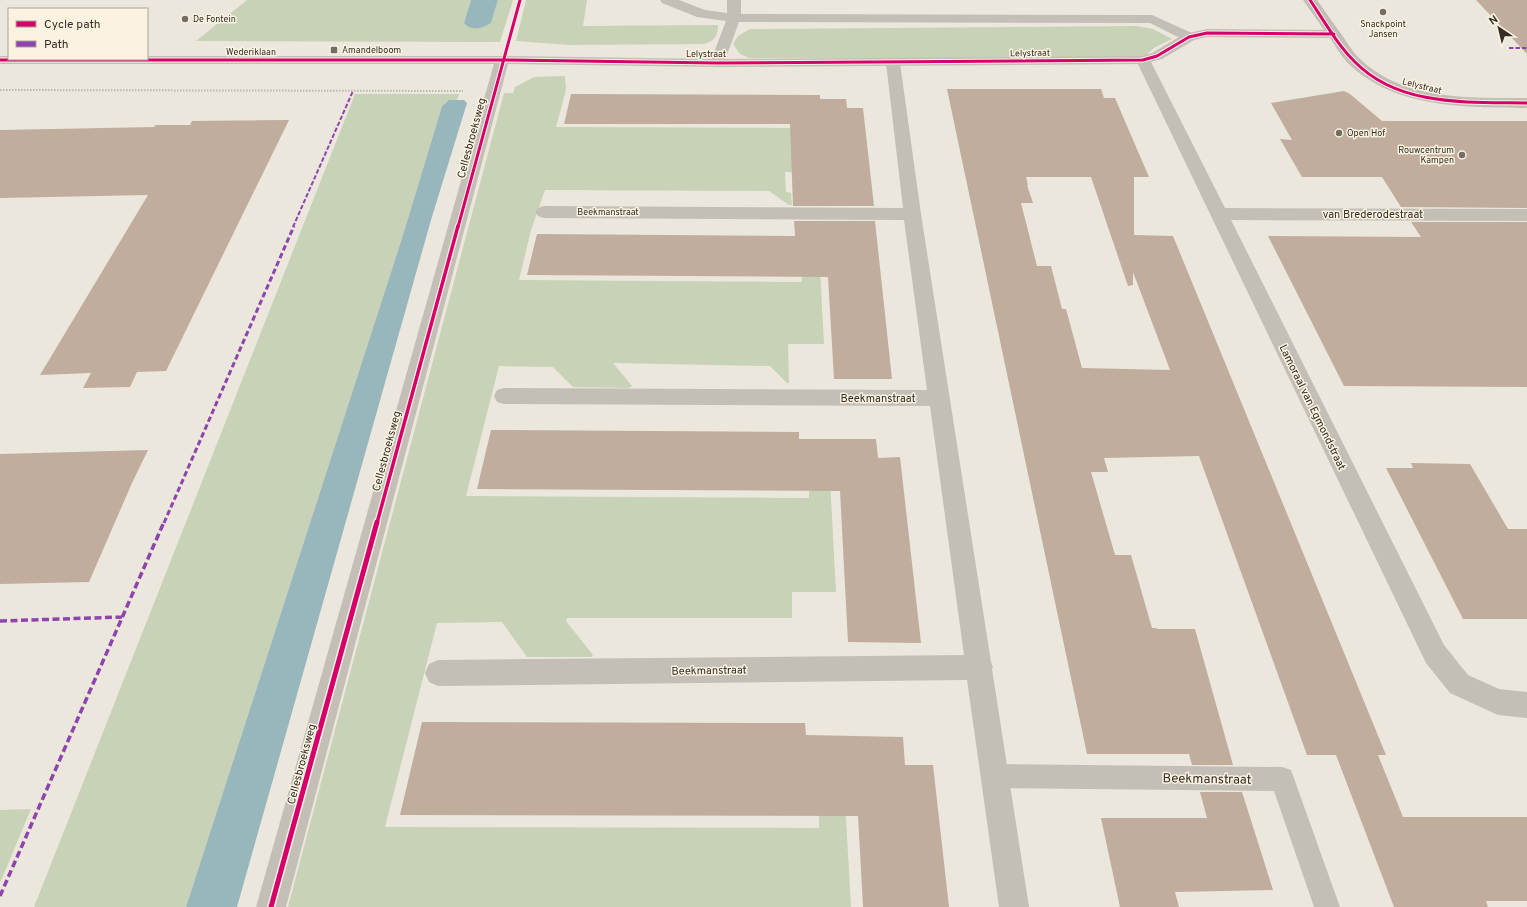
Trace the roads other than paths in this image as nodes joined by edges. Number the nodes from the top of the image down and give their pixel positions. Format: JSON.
{"nodes":[{"id":1,"x":666,"y":0,"type":"edge"},
{"id":2,"x":734,"y":0,"type":"edge"},
{"id":3,"x":1310,"y":0,"type":"edge"},
{"id":4,"x":734,"y":18,"type":"junction"},
{"id":5,"x":1334,"y":34,"type":"junction"},
{"id":6,"x":1189,"y":37,"type":"junction"},
{"id":7,"x":0,"y":60,"type":"edge"},
{"id":8,"x":502,"y":60,"type":"junction"},
{"id":9,"x":1144,"y":60,"type":"junction"},
{"id":10,"x":893,"y":62,"type":"junction"},
{"id":11,"x":718,"y":63,"type":"junction"},
{"id":12,"x":1527,"y":103,"type":"edge"},
{"id":13,"x":544,"y":212,"type":"dead end"},
{"id":14,"x":912,"y":214,"type":"junction"},
{"id":15,"x":1218,"y":214,"type":"junction"},
{"id":16,"x":1527,"y":215,"type":"edge"},
{"id":17,"x":504,"y":396,"type":"dead end"},
{"id":18,"x":940,"y":398,"type":"junction"},
{"id":19,"x":980,"y":667,"type":"junction"},
{"id":20,"x":438,"y":673,"type":"dead end"},
{"id":21,"x":1527,"y":705,"type":"edge"},
{"id":22,"x":996,"y":776,"type":"junction"},
{"id":23,"x":271,"y":907,"type":"edge"},
{"id":24,"x":1014,"y":907,"type":"edge"},
{"id":25,"x":1327,"y":907,"type":"edge"}],
"edges":[{"from":1,"to":4,"type":"street"},
{"from":2,"to":4,"type":"street"},
{"from":3,"to":5,"type":"street"},
{"from":4,"to":6,"type":"street"},
{"from":4,"to":11,"type":"street"},
{"from":5,"to":6,"type":"street","name":"Lelystraat"},
{"from":5,"to":12,"type":"street","name":"Lelystraat"},
{"from":6,"to":9,"type":"street","name":"Lelystraat"},
{"from":7,"to":8,"type":"street","name":"Wederiklaan"},
{"from":8,"to":11,"type":"street","name":"Lelystraat"},
{"from":8,"to":23,"type":"street","name":"Cellesbroeksweg"},
{"from":9,"to":10,"type":"street","name":"Lelystraat"},
{"from":9,"to":15,"type":"street","name":"Lamoraal van Egmondstraat"},
{"from":10,"to":11,"type":"street","name":"Lelystraat"},
{"from":10,"to":14,"type":"street"},
{"from":13,"to":14,"type":"street","name":"Beekmanstraat"},
{"from":14,"to":18,"type":"street"},
{"from":15,"to":16,"type":"street","name":"van Brederodestraat"},
{"from":15,"to":21,"type":"street","name":"Lamoraal van Egmondstraat"},
{"from":17,"to":18,"type":"street","name":"Beekmanstraat"},
{"from":18,"to":19,"type":"street"},
{"from":19,"to":20,"type":"street","name":"Beekmanstraat"},
{"from":19,"to":22,"type":"street"},
{"from":22,"to":24,"type":"street"},
{"from":22,"to":25,"type":"lane","name":"Beekmanstraat"}]}
